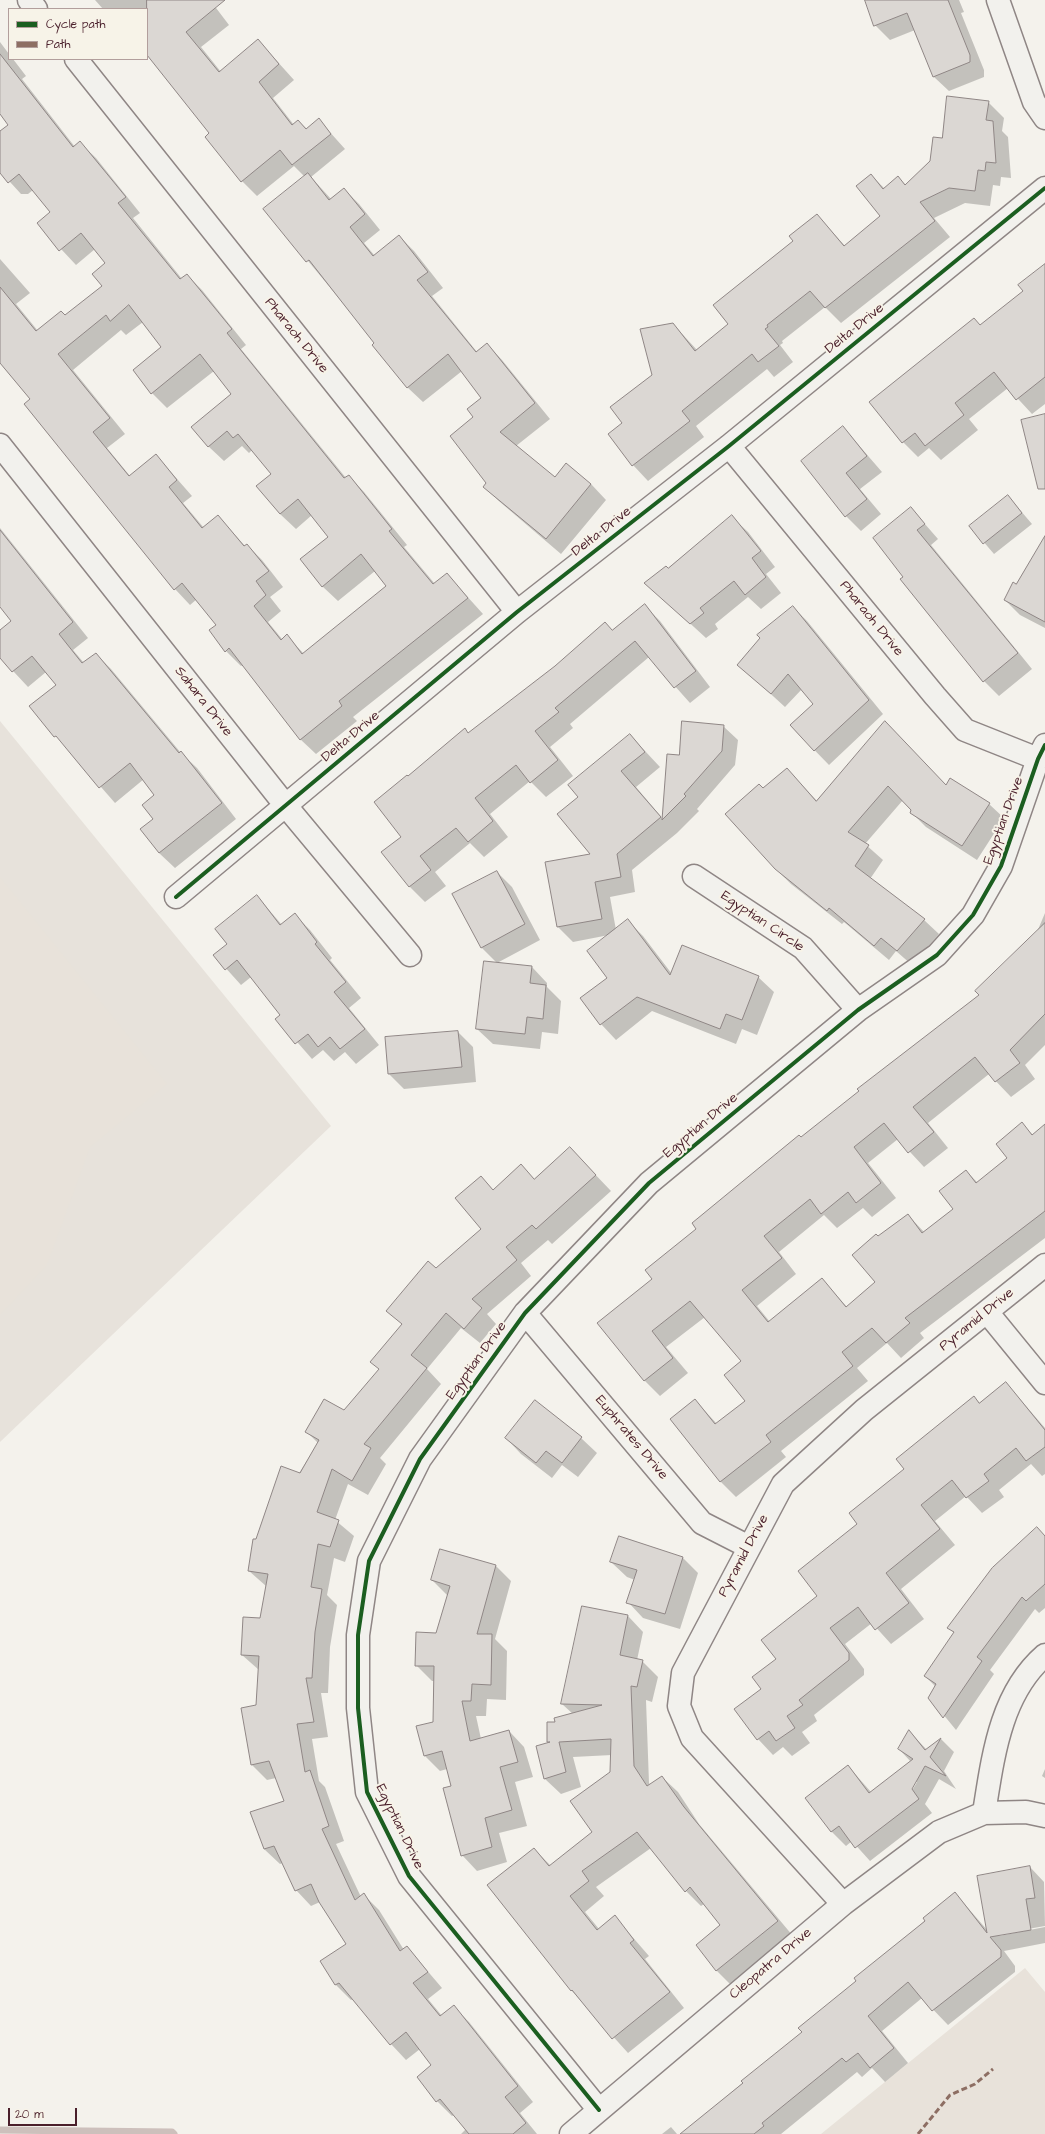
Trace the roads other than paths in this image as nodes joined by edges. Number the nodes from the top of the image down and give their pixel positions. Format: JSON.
{"nodes":[{"id":1,"x":28,"y":0,"type":"edge"},
{"id":2,"x":998,"y":0,"type":"edge"},
{"id":3,"x":35,"y":8,"type":"edge"},
{"id":4,"x":77,"y":60,"type":"edge"},
{"id":5,"x":1045,"y":118,"type":"edge"},
{"id":6,"x":1045,"y":188,"type":"edge"},
{"id":7,"x":0,"y":445,"type":"edge"},
{"id":8,"x":729,"y":446,"type":"junction"},
{"id":9,"x":517,"y":612,"type":"junction"},
{"id":10,"x":1041,"y":752,"type":"edge"},
{"id":11,"x":286,"y":806,"type":"junction"},
{"id":12,"x":694,"y":876,"type":"dead end"},
{"id":13,"x":176,"y":897,"type":"dead end"},
{"id":14,"x":410,"y":955,"type":"dead end"},
{"id":15,"x":858,"y":1010,"type":"junction"},
{"id":16,"x":1045,"y":1265,"type":"edge"},
{"id":17,"x":526,"y":1312,"type":"junction"},
{"id":18,"x":987,"y":1312,"type":"junction"},
{"id":19,"x":1045,"y":1384,"type":"edge"},
{"id":20,"x":749,"y":1547,"type":"junction"},
{"id":21,"x":1045,"y":1655,"type":"edge"},
{"id":22,"x":984,"y":1813,"type":"junction"},
{"id":23,"x":1045,"y":1816,"type":"edge"},
{"id":24,"x":843,"y":1904,"type":"junction"},
{"id":25,"x":599,"y":2110,"type":"junction"},
{"id":26,"x":571,"y":2134,"type":"edge"}],
"edges":[{"from":1,"to":3,"type":"street"},
{"from":2,"to":5,"type":"street"},
{"from":4,"to":9,"type":"street","name":"Pharaoh Drive"},
{"from":6,"to":8,"type":"street","name":"Delta Drive"},
{"from":7,"to":11,"type":"street","name":"Sahara Drive"},
{"from":8,"to":9,"type":"street","name":"Delta Drive"},
{"from":8,"to":10,"type":"street","name":"Pharaoh Drive"},
{"from":9,"to":11,"type":"street","name":"Delta Drive"},
{"from":10,"to":15,"type":"street","name":"Egyptian Drive"},
{"from":11,"to":13,"type":"street","name":"Delta Drive"},
{"from":11,"to":14,"type":"street","name":"Sahara Drive"},
{"from":12,"to":15,"type":"street","name":"Egyptian Circle"},
{"from":15,"to":17,"type":"street","name":"Egyptian Drive"},
{"from":16,"to":18,"type":"street","name":"Pyramid Drive"},
{"from":17,"to":20,"type":"street","name":"Euphrates Drive"},
{"from":17,"to":25,"type":"street","name":"Egyptian Drive"},
{"from":18,"to":19,"type":"street"},
{"from":18,"to":20,"type":"street","name":"Pyramid Drive"},
{"from":20,"to":24,"type":"street","name":"Pyramid Drive"},
{"from":21,"to":22,"type":"street"},
{"from":22,"to":23,"type":"street"},
{"from":22,"to":24,"type":"street","name":"Cleopatra Drive"},
{"from":24,"to":25,"type":"street","name":"Cleopatra Drive"},
{"from":25,"to":26,"type":"street","name":"Cleopatra Drive"}]}
